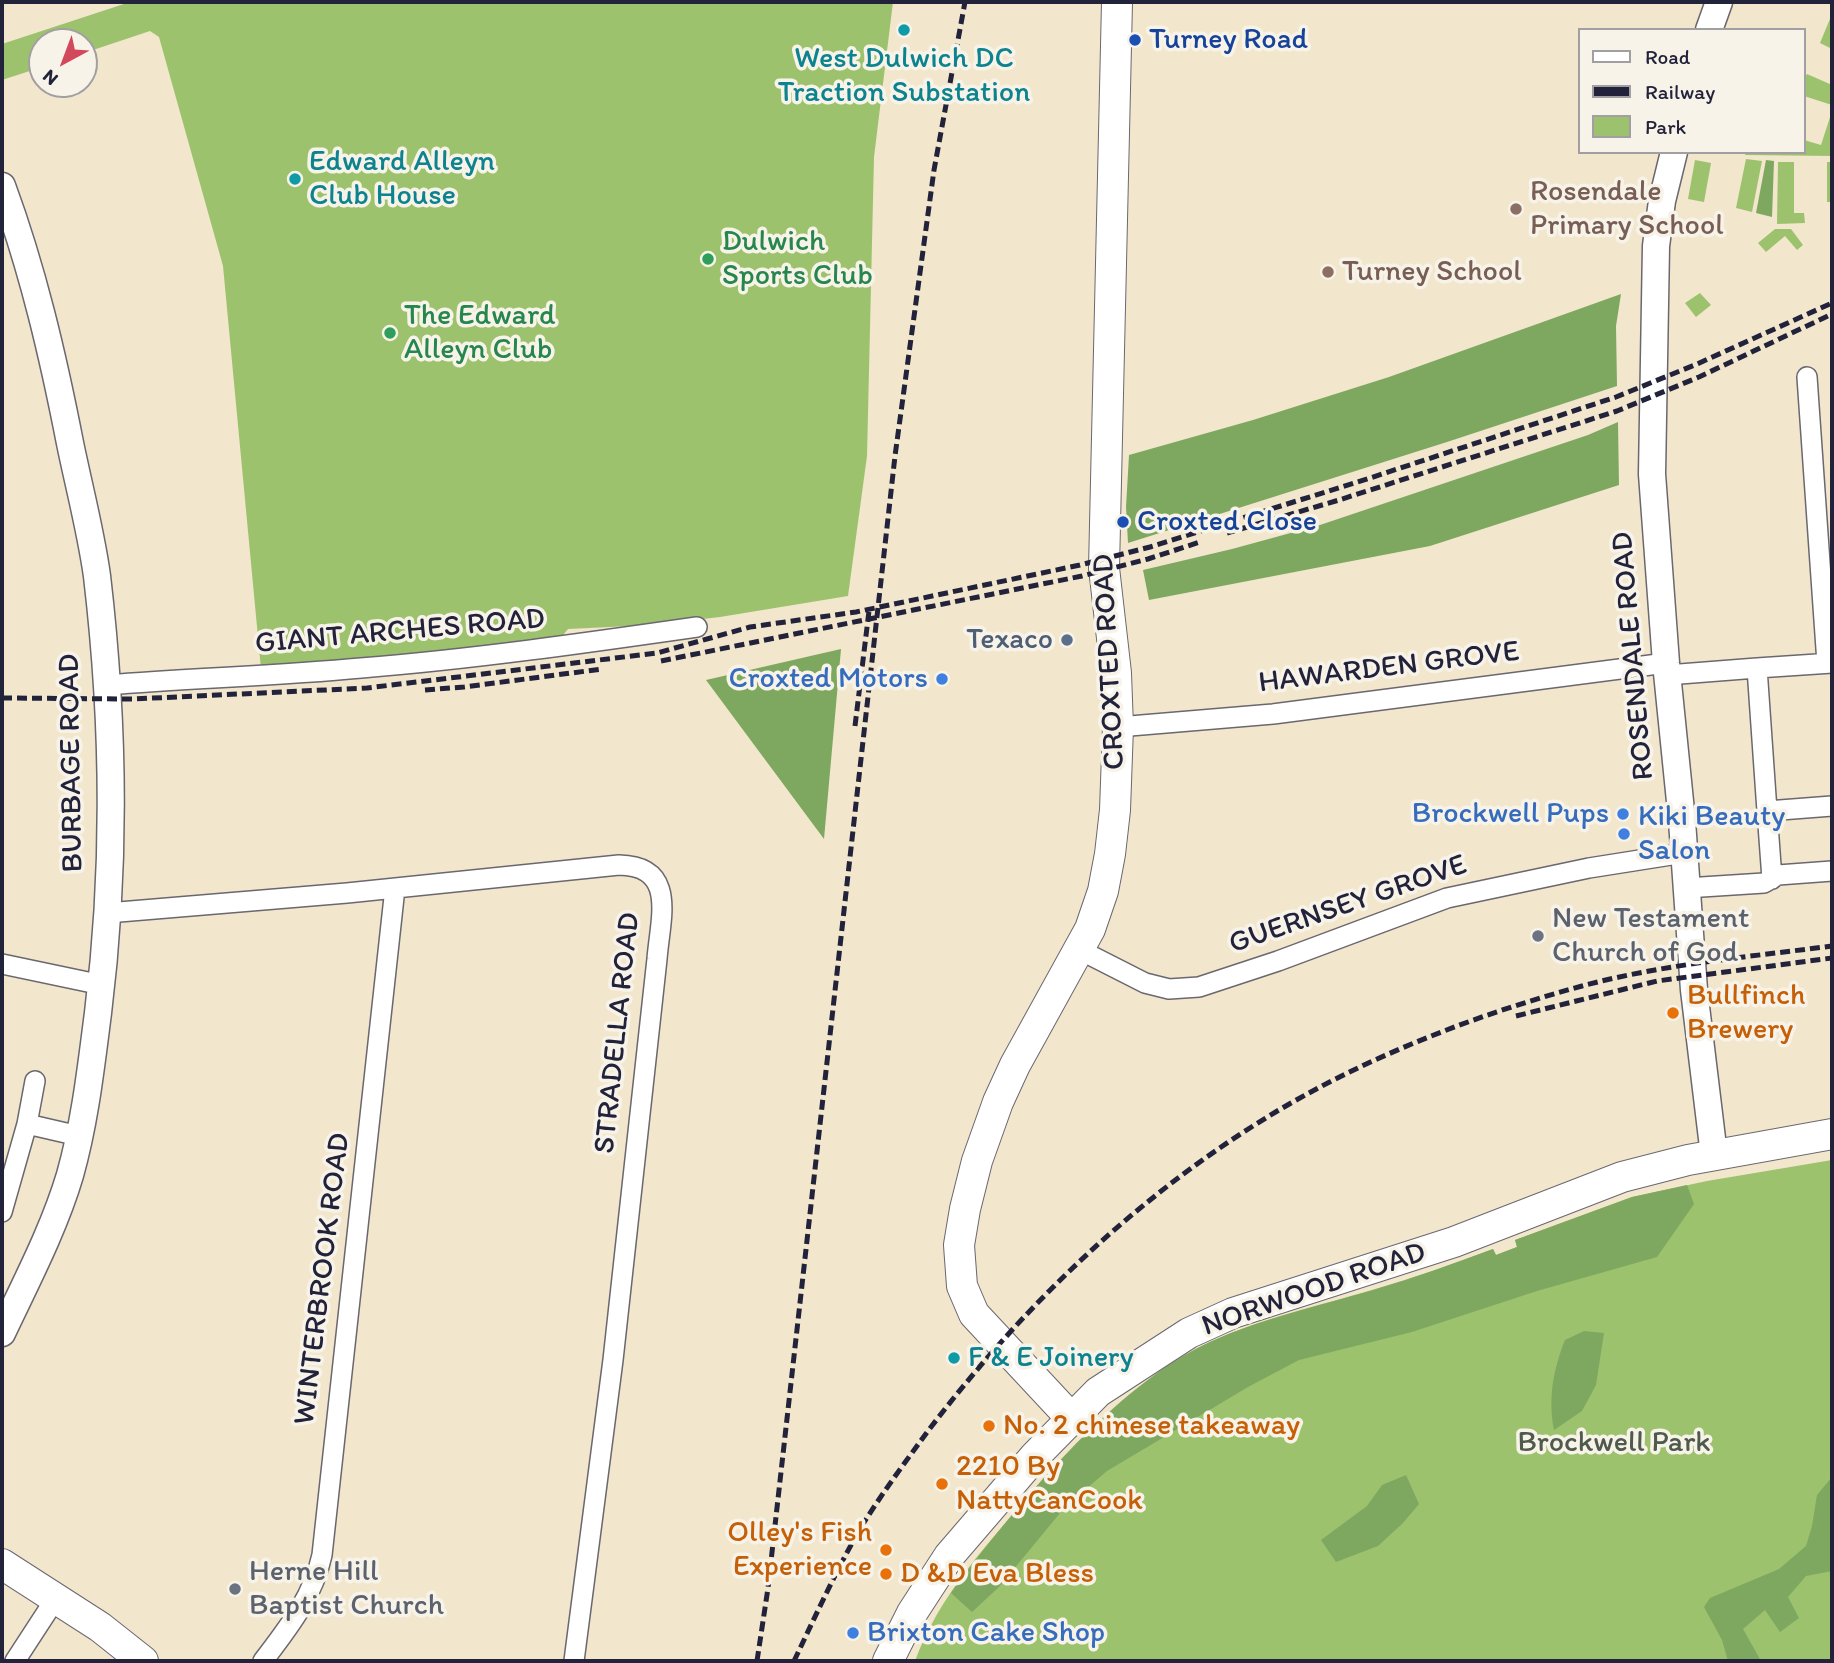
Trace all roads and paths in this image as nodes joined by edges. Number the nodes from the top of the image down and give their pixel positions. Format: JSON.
{"nodes":[{"id":1,"x":1117,"y":2,"type":"edge"},
{"id":2,"x":1719,"y":2,"type":"edge"},
{"id":3,"x":1710,"y":28,"type":"edge"},
{"id":4,"x":1674,"y":154,"type":"edge"},
{"id":5,"x":2,"y":186,"type":"edge"},
{"id":6,"x":1807,"y":377,"type":"dead end"},
{"id":7,"x":697,"y":627,"type":"dead end"},
{"id":8,"x":1830,"y":663,"type":"edge"},
{"id":9,"x":1757,"y":668,"type":"junction"},
{"id":10,"x":1667,"y":669,"type":"junction"},
{"id":11,"x":107,"y":685,"type":"junction"},
{"id":12,"x":1118,"y":727,"type":"junction"},
{"id":13,"x":1832,"y":806,"type":"edge"},
{"id":14,"x":1767,"y":811,"type":"junction"},
{"id":15,"x":1684,"y":853,"type":"junction"},
{"id":16,"x":1832,"y":871,"type":"edge"},
{"id":17,"x":1772,"y":878,"type":"junction"},
{"id":18,"x":395,"y":888,"type":"junction"},
{"id":19,"x":1686,"y":888,"type":"junction"},
{"id":20,"x":107,"y":913,"type":"junction"},
{"id":21,"x":1080,"y":950,"type":"junction"},
{"id":22,"x":2,"y":964,"type":"edge"},
{"id":23,"x":102,"y":985,"type":"junction"},
{"id":24,"x":35,"y":1081,"type":"dead end"},
{"id":25,"x":27,"y":1124,"type":"junction"},
{"id":26,"x":1832,"y":1134,"type":"edge"},
{"id":27,"x":79,"y":1136,"type":"junction"},
{"id":28,"x":1714,"y":1155,"type":"junction"},
{"id":29,"x":2,"y":1212,"type":"edge"},
{"id":30,"x":2,"y":1333,"type":"edge"},
{"id":31,"x":1071,"y":1418,"type":"junction"},
{"id":32,"x":2,"y":1564,"type":"edge"},
{"id":33,"x":56,"y":1598,"type":"junction"},
{"id":34,"x":15,"y":1661,"type":"edge"},
{"id":35,"x":143,"y":1661,"type":"edge"},
{"id":36,"x":262,"y":1661,"type":"edge"},
{"id":37,"x":574,"y":1661,"type":"edge"},
{"id":38,"x":888,"y":1661,"type":"edge"}],
"edges":[{"from":1,"to":12,"type":"main road","name":"CROXTED ROAD"},
{"from":2,"to":3,"type":"street"},
{"from":4,"to":10,"type":"street","name":"ROSENDALE ROAD"},
{"from":5,"to":11,"type":"street","name":"BURBAGE ROAD"},
{"from":6,"to":8,"type":"street"},
{"from":7,"to":11,"type":"street","name":"GIANT ARCHES ROAD"},
{"from":8,"to":9,"type":"street","name":"HAWARDEN GROVE"},
{"from":9,"to":10,"type":"street","name":"HAWARDEN GROVE"},
{"from":9,"to":14,"type":"street"},
{"from":10,"to":12,"type":"street","name":"HAWARDEN GROVE"},
{"from":10,"to":15,"type":"street","name":"ROSENDALE ROAD"},
{"from":11,"to":20,"type":"street","name":"BURBAGE ROAD"},
{"from":12,"to":21,"type":"main road","name":"CROXTED ROAD"},
{"from":13,"to":14,"type":"street"},
{"from":14,"to":17,"type":"street"},
{"from":15,"to":19,"type":"street","name":"ROSENDALE ROAD"},
{"from":15,"to":21,"type":"street","name":"GUERNSEY GROVE"},
{"from":16,"to":17,"type":"street"},
{"from":17,"to":19,"type":"street"},
{"from":18,"to":20,"type":"street","name":"STRADELLA ROAD"},
{"from":18,"to":36,"type":"street","name":"WINTERBROOK ROAD"},
{"from":18,"to":37,"type":"street","name":"STRADELLA ROAD"},
{"from":19,"to":28,"type":"street","name":"ROSENDALE ROAD"},
{"from":20,"to":23,"type":"street","name":"BURBAGE ROAD"},
{"from":21,"to":31,"type":"main road","name":"CROXTED ROAD"},
{"from":22,"to":23,"type":"street"},
{"from":23,"to":27,"type":"street","name":"BURBAGE ROAD"},
{"from":24,"to":25,"type":"street"},
{"from":25,"to":27,"type":"street"},
{"from":25,"to":29,"type":"street"},
{"from":26,"to":28,"type":"main road","name":"NORWOOD ROAD"},
{"from":27,"to":30,"type":"street","name":"BURBAGE ROAD"},
{"from":28,"to":31,"type":"main road","name":"NORWOOD ROAD"},
{"from":31,"to":38,"type":"main road","name":"NORWOOD ROAD"},
{"from":32,"to":33,"type":"main road"},
{"from":33,"to":34,"type":"street"},
{"from":33,"to":35,"type":"main road"}]}
